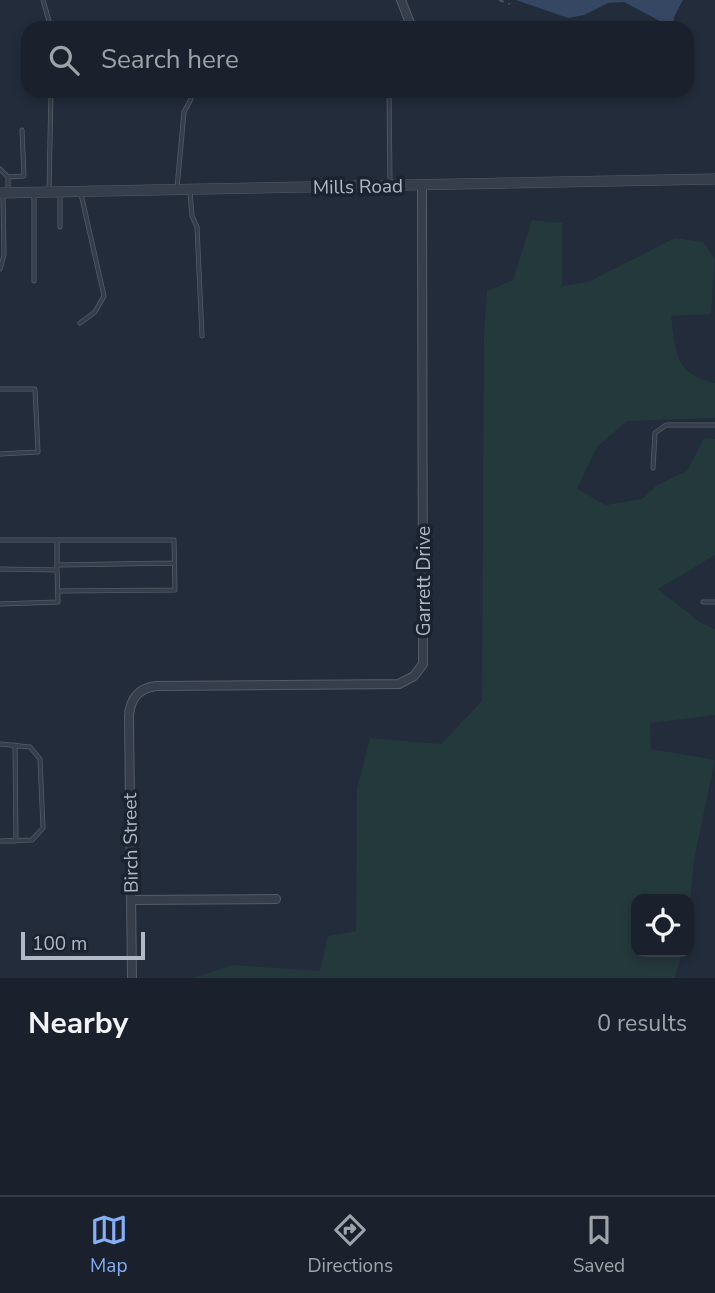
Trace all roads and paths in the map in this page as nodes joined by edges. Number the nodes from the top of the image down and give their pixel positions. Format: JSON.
{"nodes":[{"id":1,"x":43,"y":0,"type":"edge"},
{"id":2,"x":401,"y":0,"type":"edge"},
{"id":3,"x":499,"y":0,"type":"edge"},
{"id":4,"x":510,"y":4,"type":"dead end"},
{"id":5,"x":49,"y":21,"type":"edge"},
{"id":6,"x":410,"y":21,"type":"edge"},
{"id":7,"x":51,"y":98,"type":"edge"},
{"id":8,"x":389,"y":98,"type":"edge"},
{"id":9,"x":191,"y":99,"type":"dead end"},
{"id":10,"x":22,"y":130,"type":"dead end"},
{"id":11,"x":0,"y":169,"type":"edge"},
{"id":12,"x":8,"y":177,"type":"junction"},
{"id":13,"x":715,"y":179,"type":"edge"},
{"id":14,"x":422,"y":185,"type":"junction"},
{"id":15,"x":390,"y":186,"type":"junction"},
{"id":16,"x":177,"y":190,"type":"junction"},
{"id":17,"x":190,"y":190,"type":"junction"},
{"id":18,"x":81,"y":192,"type":"junction"},
{"id":19,"x":4,"y":193,"type":"edge"},
{"id":20,"x":34,"y":193,"type":"junction"},
{"id":21,"x":54,"y":193,"type":"junction"},
{"id":22,"x":61,"y":228,"type":"dead end"},
{"id":23,"x":0,"y":269,"type":"edge"},
{"id":24,"x":34,"y":281,"type":"dead end"},
{"id":25,"x":80,"y":323,"type":"dead end"},
{"id":26,"x":202,"y":336,"type":"dead end"},
{"id":27,"x":0,"y":389,"type":"edge"},
{"id":28,"x":715,"y":425,"type":"edge"},
{"id":29,"x":0,"y":454,"type":"edge"},
{"id":30,"x":653,"y":468,"type":"dead end"},
{"id":31,"x":0,"y":540,"type":"edge"},
{"id":32,"x":57,"y":540,"type":"junction"},
{"id":33,"x":174,"y":564,"type":"junction"},
{"id":34,"x":57,"y":567,"type":"junction"},
{"id":35,"x":0,"y":569,"type":"edge"},
{"id":36,"x":58,"y":591,"type":"junction"},
{"id":37,"x":704,"y":602,"type":"dead end"},
{"id":38,"x":715,"y":602,"type":"edge"},
{"id":39,"x":0,"y":604,"type":"edge"},
{"id":40,"x":130,"y":708,"type":"joint"},
{"id":41,"x":0,"y":744,"type":"edge"},
{"id":42,"x":15,"y":745,"type":"junction"},
{"id":43,"x":0,"y":841,"type":"edge"},
{"id":44,"x":16,"y":841,"type":"junction"},
{"id":45,"x":276,"y":899,"type":"dead end"},
{"id":46,"x":132,"y":900,"type":"junction"},
{"id":47,"x":132,"y":978,"type":"edge"}],
"edges":[{"from":1,"to":5,"type":"lane"},
{"from":2,"to":6,"type":"street"},
{"from":3,"to":4,"type":"path"},
{"from":7,"to":21,"type":"lane"},
{"from":8,"to":15,"type":"lane"},
{"from":9,"to":16,"type":"lane"},
{"from":10,"to":12,"type":"lane"},
{"from":11,"to":12,"type":"lane"},
{"from":12,"to":19,"type":"lane"},
{"from":13,"to":14,"type":"street","name":"Mills Road"},
{"from":14,"to":15,"type":"street","name":"Mills Road"},
{"from":14,"to":40,"type":"street","name":"Garrett Drive"},
{"from":15,"to":17,"type":"street","name":"Mills Road"},
{"from":16,"to":17,"type":"street","name":"Mills Road"},
{"from":16,"to":18,"type":"street","name":"Mills Road"},
{"from":17,"to":26,"type":"lane"},
{"from":18,"to":21,"type":"street","name":"Mills Road"},
{"from":18,"to":25,"type":"lane"},
{"from":19,"to":20,"type":"street","name":"Mills Road"},
{"from":19,"to":23,"type":"lane"},
{"from":20,"to":21,"type":"street","name":"Mills Road"},
{"from":20,"to":24,"type":"lane"},
{"from":21,"to":22,"type":"lane"},
{"from":27,"to":29,"type":"lane"},
{"from":28,"to":30,"type":"lane"},
{"from":31,"to":32,"type":"lane"},
{"from":32,"to":33,"type":"lane"},
{"from":32,"to":34,"type":"lane"},
{"from":33,"to":34,"type":"lane"},
{"from":33,"to":36,"type":"lane"},
{"from":34,"to":35,"type":"lane"},
{"from":34,"to":36,"type":"lane"},
{"from":36,"to":39,"type":"lane"},
{"from":37,"to":38,"type":"lane"},
{"from":40,"to":46,"type":"street","name":"Birch Street"},
{"from":41,"to":42,"type":"lane"},
{"from":42,"to":44,"type":"lane"},
{"from":42,"to":44,"type":"lane"},
{"from":43,"to":44,"type":"lane"},
{"from":45,"to":46,"type":"street"},
{"from":46,"to":47,"type":"street","name":"Birch Street"}]}
